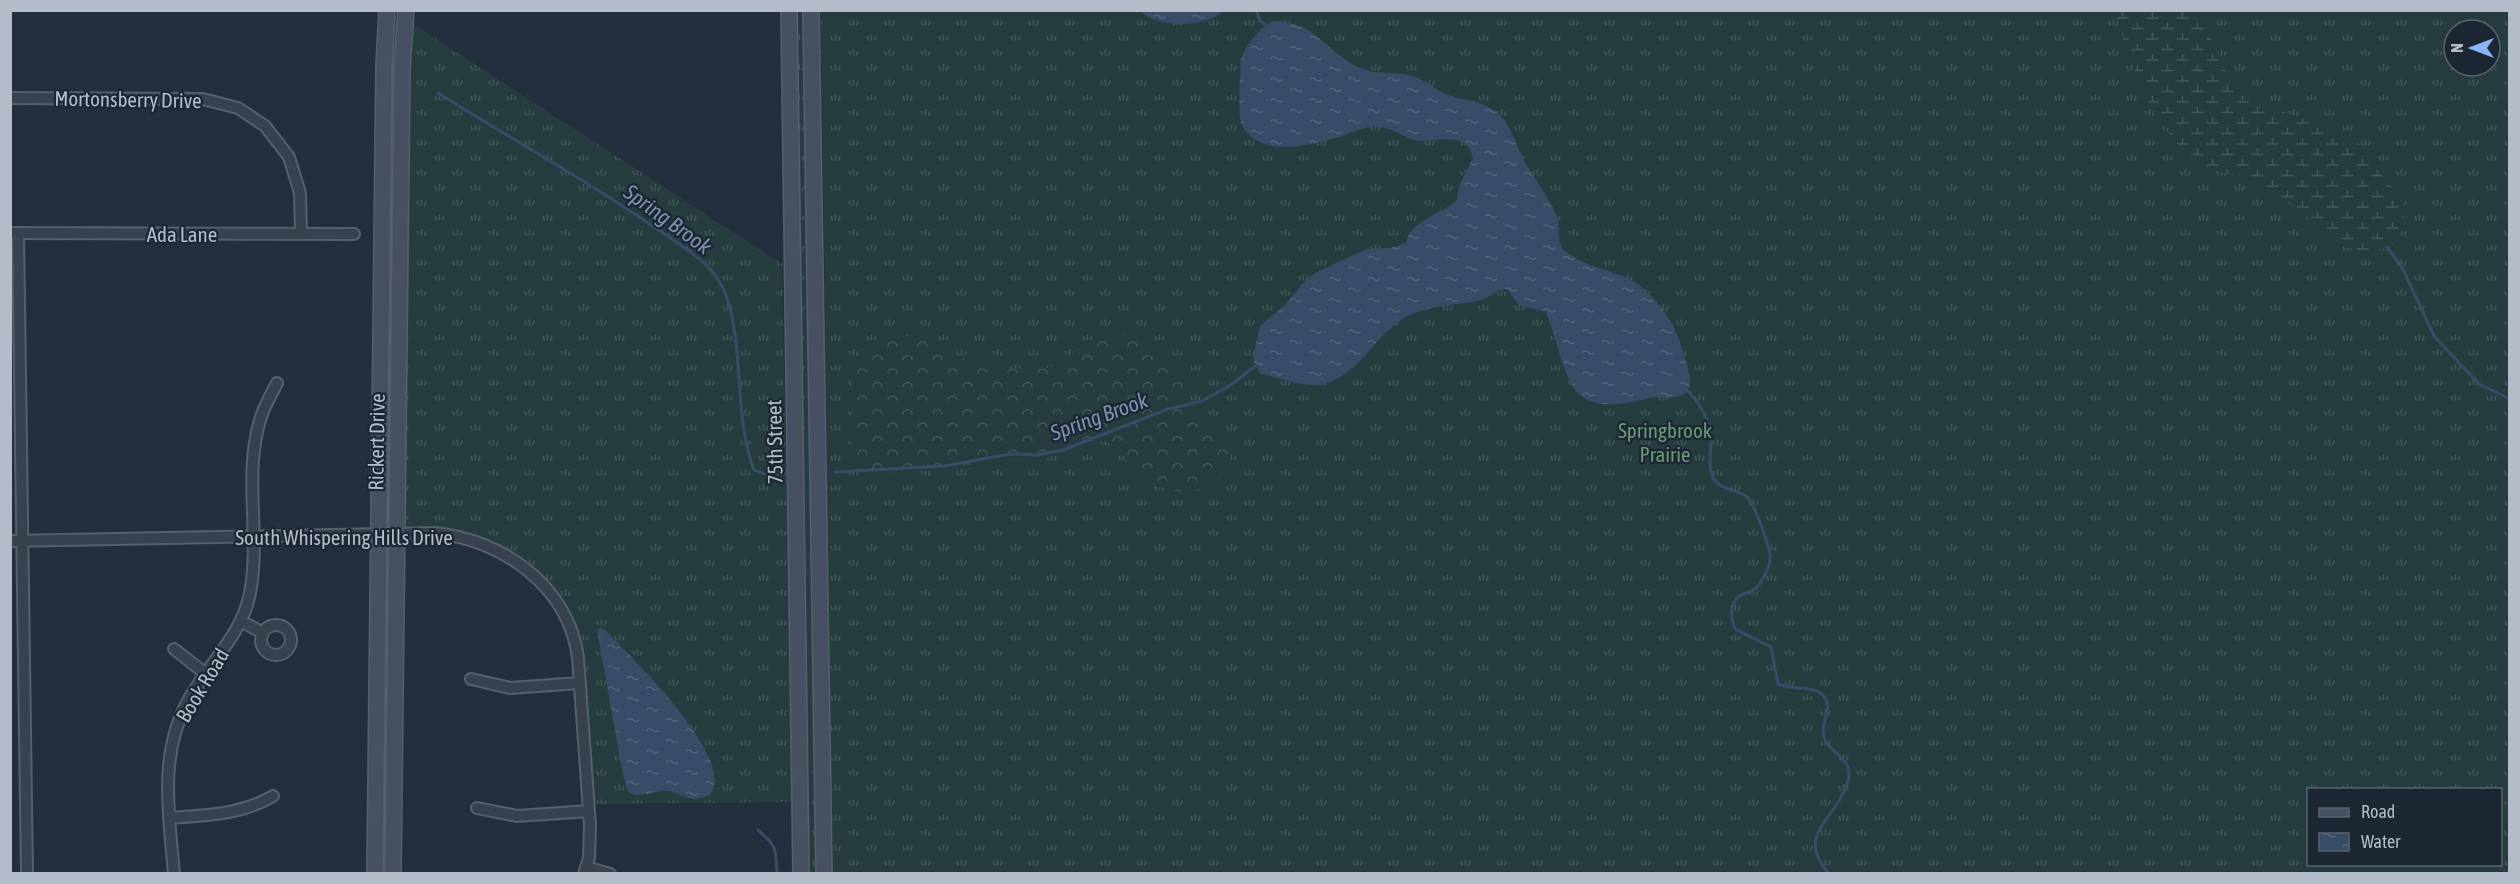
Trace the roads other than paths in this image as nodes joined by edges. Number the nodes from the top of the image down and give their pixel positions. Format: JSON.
{"nodes":[{"id":1,"x":387,"y":10,"type":"edge"},
{"id":2,"x":406,"y":10,"type":"edge"},
{"id":3,"x":789,"y":10,"type":"edge"},
{"id":4,"x":811,"y":10,"type":"edge"},
{"id":5,"x":10,"y":98,"type":"edge"},
{"id":6,"x":14,"y":233,"type":"edge"},
{"id":7,"x":301,"y":234,"type":"junction"},
{"id":8,"x":354,"y":234,"type":"dead end"},
{"id":9,"x":277,"y":383,"type":"dead end"},
{"id":10,"x":396,"y":534,"type":"junction"},
{"id":11,"x":378,"y":535,"type":"junction"},
{"id":12,"x":253,"y":537,"type":"junction"},
{"id":13,"x":23,"y":540,"type":"junction"},
{"id":14,"x":10,"y":541,"type":"edge"},
{"id":15,"x":241,"y":621,"type":"junction"},
{"id":16,"x":263,"y":633,"type":"dead end"},
{"id":17,"x":174,"y":649,"type":"dead end"},
{"id":18,"x":206,"y":674,"type":"junction"},
{"id":19,"x":471,"y":679,"type":"dead end"},
{"id":20,"x":580,"y":683,"type":"junction"},
{"id":21,"x":273,"y":796,"type":"dead end"},
{"id":22,"x":477,"y":808,"type":"dead end"},
{"id":23,"x":589,"y":811,"type":"junction"},
{"id":24,"x":169,"y":818,"type":"junction"},
{"id":25,"x":585,"y":870,"type":"edge"},
{"id":26,"x":27,"y":873,"type":"edge"},
{"id":27,"x":174,"y":873,"type":"edge"},
{"id":28,"x":375,"y":873,"type":"edge"},
{"id":29,"x":393,"y":873,"type":"edge"},
{"id":30,"x":610,"y":873,"type":"edge"},
{"id":31,"x":801,"y":873,"type":"edge"},
{"id":32,"x":824,"y":873,"type":"edge"}],
"edges":[{"from":1,"to":11,"type":"street","name":"Rickert Drive"},
{"from":2,"to":10,"type":"street","name":"Rickert Drive"},
{"from":3,"to":31,"type":"street","name":"75th Street"},
{"from":4,"to":32,"type":"street","name":"75th Street"},
{"from":5,"to":7,"type":"street","name":"Mortonsberry Drive"},
{"from":6,"to":7,"type":"street","name":"Ada Lane"},
{"from":6,"to":13,"type":"street"},
{"from":7,"to":8,"type":"street","name":"Ada Lane"},
{"from":9,"to":12,"type":"street","name":"Book Road"},
{"from":10,"to":11,"type":"street","name":"South Whispering Hills Drive"},
{"from":10,"to":20,"type":"street","name":"South Whispering Hills Drive"},
{"from":10,"to":29,"type":"street","name":"Rickert Drive"},
{"from":11,"to":12,"type":"street","name":"South Whispering Hills Drive"},
{"from":11,"to":28,"type":"street","name":"Rickert Drive"},
{"from":12,"to":13,"type":"street","name":"South Whispering Hills Drive"},
{"from":12,"to":15,"type":"street","name":"Book Road"},
{"from":13,"to":14,"type":"street","name":"South Whispering Hills Drive"},
{"from":13,"to":26,"type":"street"},
{"from":15,"to":16,"type":"street"},
{"from":15,"to":18,"type":"street","name":"Book Road"},
{"from":17,"to":18,"type":"street"},
{"from":18,"to":24,"type":"street","name":"Book Road"},
{"from":19,"to":20,"type":"street"},
{"from":20,"to":23,"type":"street","name":"South Whispering Hills Drive"},
{"from":21,"to":24,"type":"street"},
{"from":22,"to":23,"type":"street"},
{"from":23,"to":25,"type":"street","name":"South Whispering Hills Drive"},
{"from":24,"to":27,"type":"street","name":"Book Road"},
{"from":25,"to":30,"type":"street"}]}
